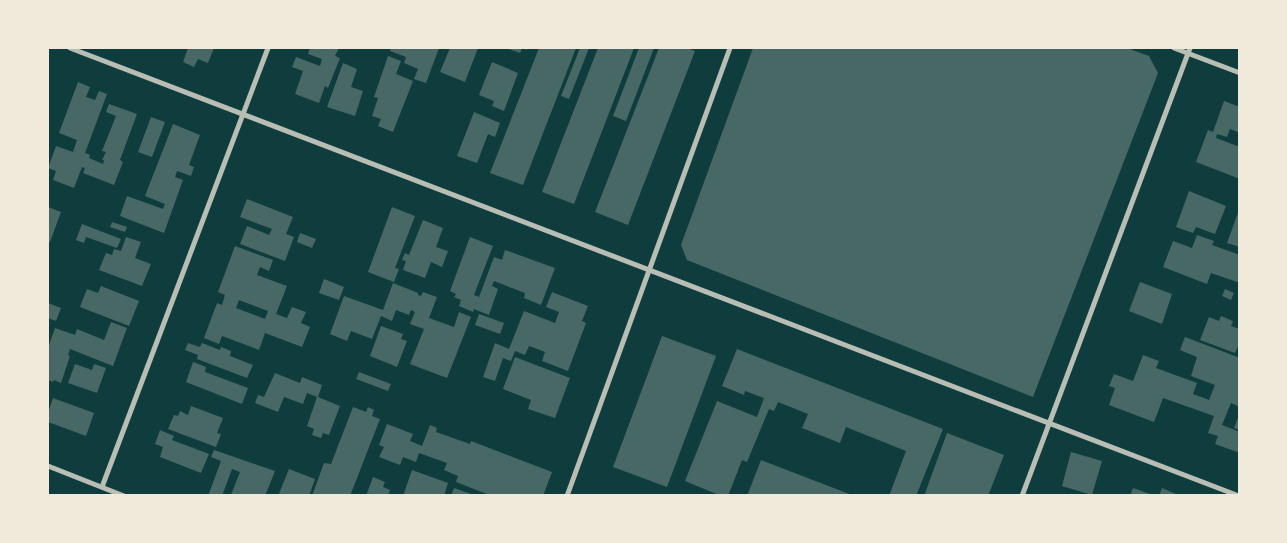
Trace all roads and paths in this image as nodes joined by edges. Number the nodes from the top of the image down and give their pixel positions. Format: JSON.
{"nodes":[{"id":1,"x":70,"y":48,"type":"edge"},
{"id":2,"x":268,"y":48,"type":"edge"},
{"id":3,"x":730,"y":48,"type":"edge"},
{"id":4,"x":1174,"y":48,"type":"edge"},
{"id":5,"x":1189,"y":50,"type":"edge"},
{"id":6,"x":1240,"y":73,"type":"edge"},
{"id":7,"x":243,"y":114,"type":"junction"},
{"id":8,"x":650,"y":270,"type":"junction"},
{"id":9,"x":1049,"y":422,"type":"junction"},
{"id":10,"x":48,"y":466,"type":"edge"},
{"id":11,"x":102,"y":487,"type":"junction"},
{"id":12,"x":124,"y":496,"type":"edge"},
{"id":13,"x":567,"y":496,"type":"edge"},
{"id":14,"x":1022,"y":496,"type":"edge"},
{"id":15,"x":1239,"y":496,"type":"edge"}],
"edges":[{"from":1,"to":7,"type":"street"},
{"from":2,"to":7,"type":"street"},
{"from":3,"to":8,"type":"street"},
{"from":4,"to":5,"type":"street"},
{"from":5,"to":6,"type":"street"},
{"from":5,"to":9,"type":"street"},
{"from":7,"to":8,"type":"street"},
{"from":7,"to":11,"type":"street"},
{"from":8,"to":9,"type":"street"},
{"from":8,"to":13,"type":"street"},
{"from":9,"to":14,"type":"street"},
{"from":9,"to":15,"type":"street"},
{"from":10,"to":11,"type":"street"},
{"from":11,"to":12,"type":"street"}]}
